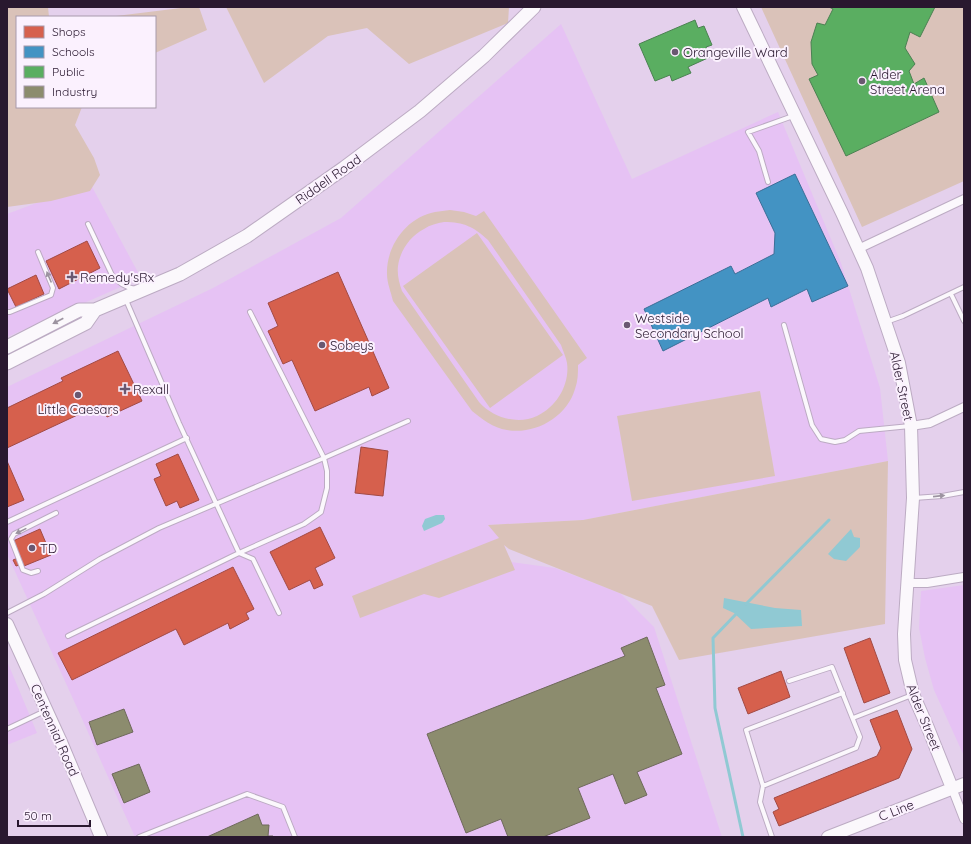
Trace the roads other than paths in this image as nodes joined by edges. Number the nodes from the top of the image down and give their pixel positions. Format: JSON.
{"nodes":[{"id":1,"x":534,"y":7,"type":"edge"},
{"id":2,"x":743,"y":7,"type":"edge"},
{"id":3,"x":795,"y":115,"type":"junction"},
{"id":4,"x":768,"y":182,"type":"dead end"},
{"id":5,"x":964,"y":199,"type":"edge"},
{"id":6,"x":88,"y":224,"type":"dead end"},
{"id":7,"x":858,"y":249,"type":"junction"},
{"id":8,"x":38,"y":252,"type":"dead end"},
{"id":9,"x":964,"y":288,"type":"edge"},
{"id":10,"x":143,"y":290,"type":"junction"},
{"id":11,"x":951,"y":294,"type":"junction"},
{"id":12,"x":125,"y":298,"type":"junction"},
{"id":13,"x":95,"y":310,"type":"junction"},
{"id":14,"x":8,"y":312,"type":"edge"},
{"id":15,"x":250,"y":312,"type":"dead end"},
{"id":16,"x":885,"y":322,"type":"junction"},
{"id":17,"x":964,"y":322,"type":"edge"},
{"id":18,"x":784,"y":325,"type":"dead end"},
{"id":19,"x":7,"y":347,"type":"edge"},
{"id":20,"x":7,"y":363,"type":"edge"},
{"id":21,"x":964,"y":408,"type":"edge"},
{"id":22,"x":408,"y":421,"type":"dead end"},
{"id":23,"x":911,"y":426,"type":"junction"},
{"id":24,"x":186,"y":438,"type":"junction"},
{"id":25,"x":324,"y":458,"type":"junction"},
{"id":26,"x":964,"y":492,"type":"edge"},
{"id":27,"x":913,"y":498,"type":"junction"},
{"id":28,"x":217,"y":503,"type":"junction"},
{"id":29,"x":56,"y":514,"type":"dead end"},
{"id":30,"x":7,"y":522,"type":"edge"},
{"id":31,"x":239,"y":553,"type":"junction"},
{"id":32,"x":38,"y":571,"type":"dead end"},
{"id":33,"x":964,"y":577,"type":"edge"},
{"id":34,"x":907,"y":584,"type":"junction"},
{"id":35,"x":7,"y":613,"type":"edge"},
{"id":36,"x":279,"y":613,"type":"dead end"},
{"id":37,"x":7,"y":624,"type":"edge"},
{"id":38,"x":68,"y":636,"type":"dead end"},
{"id":39,"x":789,"y":681,"type":"dead end"},
{"id":40,"x":843,"y":694,"type":"junction"},
{"id":41,"x":913,"y":694,"type":"junction"},
{"id":42,"x":46,"y":710,"type":"junction"},
{"id":43,"x":853,"y":718,"type":"junction"},
{"id":44,"x":7,"y":729,"type":"edge"},
{"id":45,"x":964,"y":784,"type":"edge"},
{"id":46,"x":763,"y":786,"type":"junction"},
{"id":47,"x":952,"y":788,"type":"junction"},
{"id":48,"x":964,"y":819,"type":"edge"},
{"id":49,"x":101,"y":837,"type":"edge"},
{"id":50,"x":139,"y":837,"type":"edge"},
{"id":51,"x":295,"y":837,"type":"edge"},
{"id":52,"x":772,"y":837,"type":"edge"},
{"id":53,"x":828,"y":837,"type":"edge"}],
"edges":[{"from":1,"to":10,"type":"main road","name":"Riddell Road"},
{"from":2,"to":3,"type":"street","name":"Alder Street"},
{"from":3,"to":4,"type":"lane"},
{"from":3,"to":7,"type":"street","name":"Alder Street"},
{"from":5,"to":7,"type":"street"},
{"from":6,"to":10,"type":"lane"},
{"from":7,"to":16,"type":"street","name":"Alder Street"},
{"from":14,"to":8,"type":"lane","one_way":true},
{"from":9,"to":11,"type":"lane"},
{"from":10,"to":12,"type":"main road","name":"Riddell Road"},
{"from":11,"to":16,"type":"lane"},
{"from":11,"to":17,"type":"lane"},
{"from":12,"to":13,"type":"main road","name":"Riddell Road"},
{"from":12,"to":24,"type":"lane"},
{"from":13,"to":19,"type":"main road","name":"Riddell Road","one_way":true},
{"from":13,"to":20,"type":"main road","name":"Riddell Road"},
{"from":15,"to":25,"type":"lane"},
{"from":16,"to":23,"type":"street","name":"Alder Street"},
{"from":18,"to":23,"type":"lane"},
{"from":21,"to":23,"type":"street"},
{"from":22,"to":25,"type":"lane"},
{"from":23,"to":27,"type":"street","name":"Alder Street"},
{"from":24,"to":28,"type":"lane"},
{"from":24,"to":30,"type":"lane"},
{"from":25,"to":28,"type":"lane"},
{"from":25,"to":31,"type":"lane"},
{"from":27,"to":26,"type":"lane","one_way":true},
{"from":27,"to":34,"type":"street","name":"Alder Street"},
{"from":28,"to":31,"type":"lane"},
{"from":28,"to":35,"type":"lane"},
{"from":29,"to":32,"type":"lane","one_way":true},
{"from":31,"to":36,"type":"lane"},
{"from":31,"to":38,"type":"lane"},
{"from":33,"to":34,"type":"street"},
{"from":34,"to":41,"type":"street","name":"Alder Street"},
{"from":37,"to":42,"type":"street","name":"Centennial Road"},
{"from":39,"to":40,"type":"lane"},
{"from":40,"to":43,"type":"lane"},
{"from":40,"to":46,"type":"lane"},
{"from":41,"to":43,"type":"lane"},
{"from":41,"to":47,"type":"street","name":"Alder Street"},
{"from":42,"to":44,"type":"lane"},
{"from":42,"to":49,"type":"street","name":"Centennial Road"},
{"from":43,"to":46,"type":"lane"},
{"from":45,"to":47,"type":"street","name":"C Line"},
{"from":46,"to":52,"type":"lane"},
{"from":47,"to":48,"type":"street"},
{"from":47,"to":53,"type":"street","name":"C Line"},
{"from":50,"to":51,"type":"lane"}]}
